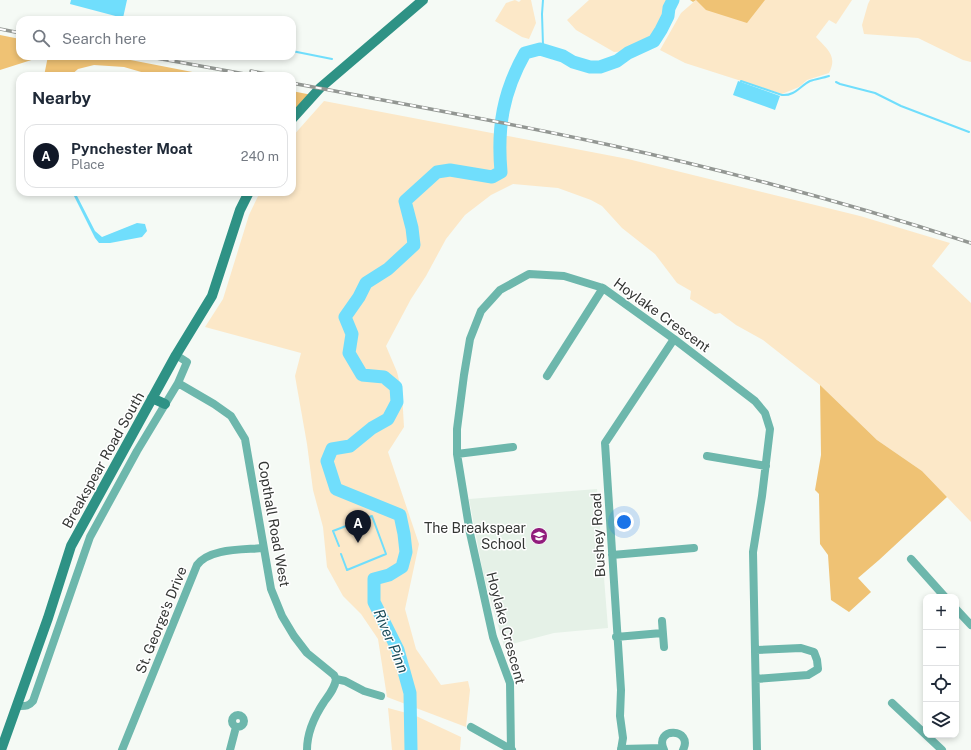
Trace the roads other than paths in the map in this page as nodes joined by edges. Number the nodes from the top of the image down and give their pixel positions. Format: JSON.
{"nodes":[{"id":1,"x":423,"y":0,"type":"edge"},
{"id":2,"x":296,"y":115,"type":"edge"},
{"id":3,"x":247,"y":196,"type":"edge"},
{"id":4,"x":603,"y":288,"type":"junction"},
{"id":5,"x":674,"y":339,"type":"junction"},
{"id":6,"x":176,"y":355,"type":"junction"},
{"id":7,"x":547,"y":376,"type":"dead end"},
{"id":8,"x":178,"y":383,"type":"junction"},
{"id":9,"x":152,"y":398,"type":"junction"},
{"id":10,"x":165,"y":404,"type":"junction"},
{"id":11,"x":513,"y":447,"type":"dead end"},
{"id":12,"x":457,"y":454,"type":"junction"},
{"id":13,"x":707,"y":456,"type":"dead end"},
{"id":14,"x":766,"y":466,"type":"junction"},
{"id":15,"x":79,"y":532,"type":"junction"},
{"id":16,"x":90,"y":537,"type":"junction"},
{"id":17,"x":263,"y":548,"type":"junction"},
{"id":18,"x":694,"y":548,"type":"dead end"},
{"id":19,"x":612,"y":554,"type":"junction"},
{"id":20,"x":911,"y":560,"type":"dead end"},
{"id":21,"x":942,"y":594,"type":"edge"},
{"id":22,"x":959,"y":612,"type":"edge"},
{"id":23,"x":662,"y":621,"type":"dead end"},
{"id":24,"x":971,"y":626,"type":"edge"},
{"id":25,"x":662,"y":634,"type":"junction"},
{"id":26,"x":616,"y":637,"type":"junction"},
{"id":27,"x":664,"y":647,"type":"dead end"},
{"id":28,"x":756,"y":650,"type":"junction"},
{"id":29,"x":336,"y":679,"type":"junction"},
{"id":30,"x":756,"y":679,"type":"junction"},
{"id":31,"x":381,"y":696,"type":"dead end"},
{"id":32,"x":892,"y":703,"type":"dead end"},
{"id":33,"x":17,"y":706,"type":"junction"},
{"id":34,"x":236,"y":727,"type":"dead end"},
{"id":35,"x":471,"y":727,"type":"dead end"},
{"id":36,"x":663,"y":749,"type":"edge"},
{"id":37,"x":1,"y":750,"type":"edge"},
{"id":38,"x":122,"y":750,"type":"edge"},
{"id":39,"x":230,"y":750,"type":"edge"},
{"id":40,"x":307,"y":750,"type":"edge"},
{"id":41,"x":511,"y":750,"type":"edge"},
{"id":42,"x":621,"y":750,"type":"edge"},
{"id":43,"x":683,"y":750,"type":"edge"},
{"id":44,"x":757,"y":750,"type":"edge"},
{"id":45,"x":942,"y":750,"type":"edge"}],
"edges":[{"from":1,"to":2,"type":"street"},
{"from":3,"to":6,"type":"street","name":"Breakspear Road South"},
{"from":4,"to":5,"type":"street","name":"Hoylake Crescent"},
{"from":4,"to":7,"type":"street"},
{"from":4,"to":12,"type":"street","name":"Hoylake Crescent"},
{"from":5,"to":14,"type":"street","name":"Hoylake Crescent"},
{"from":5,"to":19,"type":"street","name":"Bushey Road"},
{"from":6,"to":8,"type":"street"},
{"from":6,"to":9,"type":"street","name":"Breakspear Road South"},
{"from":8,"to":10,"type":"street"},
{"from":8,"to":17,"type":"street","name":"Copthall Road West"},
{"from":9,"to":10,"type":"street"},
{"from":9,"to":15,"type":"street","name":"Breakspear Road South"},
{"from":10,"to":16,"type":"street"},
{"from":11,"to":12,"type":"street"},
{"from":12,"to":41,"type":"street","name":"Hoylake Crescent"},
{"from":13,"to":14,"type":"street"},
{"from":14,"to":28,"type":"street","name":"Hoylake Crescent"},
{"from":15,"to":16,"type":"street"},
{"from":15,"to":33,"type":"street","name":"Breakspear Road South"},
{"from":16,"to":33,"type":"street"},
{"from":17,"to":29,"type":"street","name":"Copthall Road West"},
{"from":17,"to":38,"type":"street","name":"St. George's Drive"},
{"from":18,"to":19,"type":"street"},
{"from":19,"to":26,"type":"street","name":"Bushey Road"},
{"from":20,"to":21,"type":"street"},
{"from":22,"to":24,"type":"street"},
{"from":23,"to":25,"type":"street"},
{"from":25,"to":26,"type":"street"},
{"from":25,"to":27,"type":"street"},
{"from":26,"to":42,"type":"street","name":"Bushey Road"},
{"from":28,"to":30,"type":"street","name":"Hoylake Crescent"},
{"from":28,"to":30,"type":"street"},
{"from":29,"to":31,"type":"street","name":"Copthall Road West"},
{"from":29,"to":40,"type":"street"},
{"from":30,"to":44,"type":"street","name":"Hoylake Crescent"},
{"from":32,"to":45,"type":"street"},
{"from":33,"to":37,"type":"street","name":"Breakspear Road South"},
{"from":34,"to":39,"type":"street"},
{"from":35,"to":41,"type":"street"},
{"from":36,"to":42,"type":"street"},
{"from":36,"to":43,"type":"street"}]}
